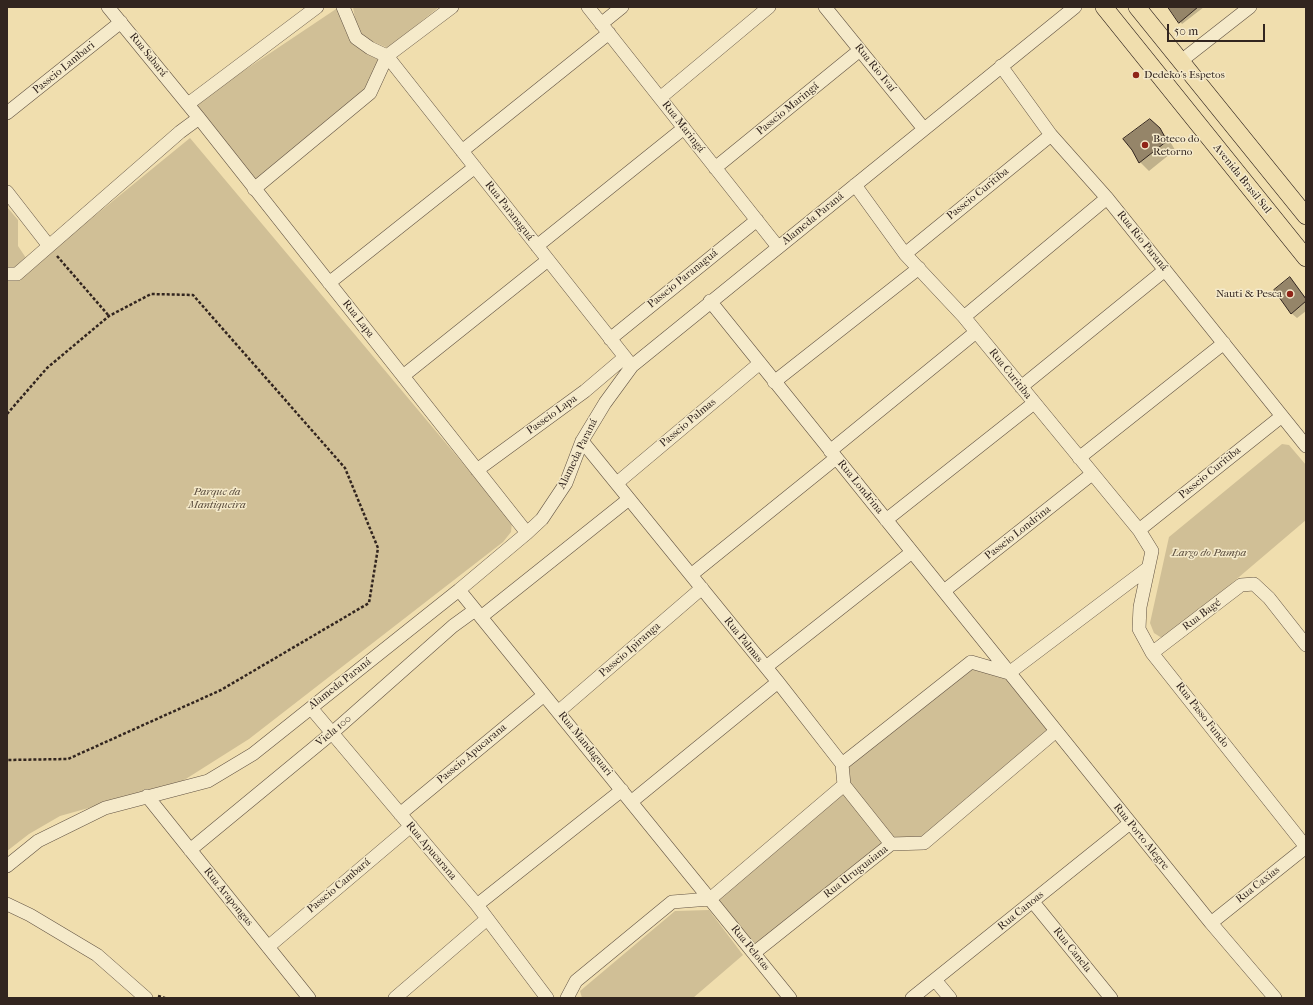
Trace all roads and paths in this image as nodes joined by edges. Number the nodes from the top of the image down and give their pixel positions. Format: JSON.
{"nodes":[{"id":1,"x":109,"y":7,"type":"edge"},
{"id":2,"x":318,"y":7,"type":"edge"},
{"id":3,"x":343,"y":7,"type":"edge"},
{"id":4,"x":452,"y":7,"type":"edge"},
{"id":5,"x":588,"y":7,"type":"edge"},
{"id":6,"x":622,"y":7,"type":"edge"},
{"id":7,"x":769,"y":7,"type":"edge"},
{"id":8,"x":825,"y":7,"type":"edge"},
{"id":9,"x":1075,"y":7,"type":"edge"},
{"id":10,"x":1104,"y":7,"type":"edge"},
{"id":11,"x":1137,"y":7,"type":"edge"},
{"id":12,"x":1250,"y":7,"type":"edge"},
{"id":13,"x":121,"y":22,"type":"junction"},
{"id":14,"x":605,"y":28,"type":"junction"},
{"id":15,"x":860,"y":50,"type":"junction"},
{"id":16,"x":387,"y":56,"type":"junction"},
{"id":17,"x":1181,"y":61,"type":"junction"},
{"id":18,"x":1001,"y":66,"type":"junction"},
{"id":19,"x":1193,"y":76,"type":"junction"},
{"id":20,"x":1170,"y":90,"type":"junction"},
{"id":21,"x":660,"y":98,"type":"junction"},
{"id":22,"x":188,"y":104,"type":"junction"},
{"id":23,"x":7,"y":113,"type":"edge"},
{"id":24,"x":199,"y":118,"type":"junction"},
{"id":25,"x":684,"y":128,"type":"junction"},
{"id":26,"x":924,"y":129,"type":"junction"},
{"id":27,"x":1051,"y":135,"type":"junction"},
{"id":28,"x":462,"y":151,"type":"junction"},
{"id":29,"x":475,"y":167,"type":"junction"},
{"id":30,"x":715,"y":168,"type":"junction"},
{"id":31,"x":856,"y":185,"type":"junction"},
{"id":32,"x":254,"y":189,"type":"junction"},
{"id":33,"x":7,"y":192,"type":"edge"},
{"id":34,"x":1108,"y":198,"type":"junction"},
{"id":35,"x":1306,"y":216,"type":"edge"},
{"id":36,"x":757,"y":220,"type":"junction"},
{"id":37,"x":49,"y":246,"type":"junction"},
{"id":38,"x":537,"y":246,"type":"junction"},
{"id":39,"x":778,"y":247,"type":"junction"},
{"id":40,"x":905,"y":254,"type":"junction"},
{"id":41,"x":1306,"y":258,"type":"edge"},
{"id":42,"x":548,"y":260,"type":"junction"},
{"id":43,"x":919,"y":268,"type":"junction"},
{"id":44,"x":1165,"y":270,"type":"junction"},
{"id":45,"x":7,"y":274,"type":"edge"},
{"id":46,"x":329,"y":283,"type":"junction"},
{"id":47,"x":710,"y":301,"type":"junction"},
{"id":48,"x":109,"y":316,"type":"junction"},
{"id":49,"x":964,"y":317,"type":"junction"},
{"id":50,"x":976,"y":332,"type":"junction"},
{"id":51,"x":610,"y":339,"type":"junction"},
{"id":52,"x":1224,"y":343,"type":"junction"},
{"id":53,"x":628,"y":361,"type":"junction"},
{"id":54,"x":760,"y":363,"type":"junction"},
{"id":55,"x":403,"y":376,"type":"junction"},
{"id":56,"x":774,"y":382,"type":"junction"},
{"id":57,"x":1021,"y":387,"type":"junction"},
{"id":58,"x":1034,"y":403,"type":"junction"},
{"id":59,"x":7,"y":414,"type":"edge"},
{"id":60,"x":1282,"y":416,"type":"junction"},
{"id":61,"x":582,"y":441,"type":"junction"},
{"id":62,"x":1306,"y":446,"type":"edge"},
{"id":63,"x":833,"y":454,"type":"junction"},
{"id":64,"x":1079,"y":458,"type":"junction"},
{"id":65,"x":477,"y":470,"type":"junction"},
{"id":66,"x":1092,"y":474,"type":"junction"},
{"id":67,"x":617,"y":483,"type":"junction"},
{"id":68,"x":629,"y":499,"type":"junction"},
{"id":69,"x":886,"y":520,"type":"junction"},
{"id":70,"x":1138,"y":530,"type":"junction"},
{"id":71,"x":527,"y":533,"type":"junction"},
{"id":72,"x":912,"y":552,"type":"junction"},
{"id":73,"x":1148,"y":568,"type":"junction"},
{"id":74,"x":691,"y":575,"type":"junction"},
{"id":75,"x":702,"y":588,"type":"junction"},
{"id":76,"x":459,"y":590,"type":"junction"},
{"id":77,"x":944,"y":591,"type":"junction"},
{"id":78,"x":478,"y":613,"type":"junction"},
{"id":79,"x":1306,"y":645,"type":"edge"},
{"id":80,"x":1152,"y":653,"type":"junction"},
{"id":81,"x":766,"y":668,"type":"junction"},
{"id":82,"x":1009,"y":673,"type":"junction"},
{"id":83,"x":778,"y":682,"type":"junction"},
{"id":84,"x":544,"y":695,"type":"junction"},
{"id":85,"x":311,"y":708,"type":"junction"},
{"id":86,"x":558,"y":712,"type":"junction"},
{"id":87,"x":1056,"y":731,"type":"junction"},
{"id":88,"x":332,"y":733,"type":"junction"},
{"id":89,"x":7,"y":760,"type":"edge"},
{"id":90,"x":842,"y":764,"type":"junction"},
{"id":91,"x":844,"y":785,"type":"junction"},
{"id":92,"x":622,"y":790,"type":"junction"},
{"id":93,"x":147,"y":796,"type":"junction"},
{"id":94,"x":631,"y":802,"type":"junction"},
{"id":95,"x":400,"y":814,"type":"junction"},
{"id":96,"x":1130,"y":823,"type":"junction"},
{"id":97,"x":411,"y":826,"type":"junction"},
{"id":98,"x":891,"y":844,"type":"junction"},
{"id":99,"x":1306,"y":848,"type":"edge"},
{"id":100,"x":190,"y":850,"type":"junction"},
{"id":101,"x":7,"y":866,"type":"edge"},
{"id":102,"x":710,"y":899,"type":"junction"},
{"id":103,"x":1032,"y":902,"type":"junction"},
{"id":104,"x":7,"y":904,"type":"edge"},
{"id":105,"x":477,"y":905,"type":"junction"},
{"id":106,"x":487,"y":919,"type":"junction"},
{"id":107,"x":1211,"y":923,"type":"junction"},
{"id":108,"x":268,"y":947,"type":"junction"},
{"id":109,"x":754,"y":953,"type":"junction"},
{"id":110,"x":935,"y":980,"type":"junction"},
{"id":111,"x":146,"y":998,"type":"edge"},
{"id":112,"x":309,"y":998,"type":"edge"},
{"id":113,"x":395,"y":998,"type":"edge"},
{"id":114,"x":547,"y":998,"type":"edge"},
{"id":115,"x":568,"y":998,"type":"edge"},
{"id":116,"x":790,"y":998,"type":"edge"},
{"id":117,"x":912,"y":998,"type":"edge"},
{"id":118,"x":950,"y":998,"type":"edge"},
{"id":119,"x":1112,"y":998,"type":"edge"},
{"id":120,"x":1275,"y":998,"type":"edge"}],
"edges":[{"from":1,"to":13,"type":"street","name":"Rua Sabará"},
{"from":2,"to":22,"type":"street"},
{"from":3,"to":16,"type":"street"},
{"from":4,"to":16,"type":"street"},
{"from":5,"to":14,"type":"street","name":"Rua Maringá"},
{"from":6,"to":14,"type":"street"},
{"from":7,"to":21,"type":"street"},
{"from":8,"to":15,"type":"street","name":"Rua Rio Ivaí"},
{"from":9,"to":18,"type":"street","name":"Alameda Paraná"},
{"from":10,"to":20,"type":"main road","name":"Avenida Brasil Sul"},
{"from":11,"to":17,"type":"main road"},
{"from":12,"to":17,"type":"street"},
{"from":13,"to":22,"type":"street","name":"Rua Sabará"},
{"from":13,"to":23,"type":"street","name":"Passeio Lambari"},
{"from":14,"to":21,"type":"street","name":"Rua Maringá"},
{"from":14,"to":28,"type":"street"},
{"from":15,"to":26,"type":"street","name":"Rua Rio Ivaí"},
{"from":15,"to":30,"type":"street","name":"Passeio Maringá"},
{"from":16,"to":28,"type":"street","name":"Rua Paranaguá"},
{"from":16,"to":32,"type":"street"},
{"from":17,"to":19,"type":"main road"},
{"from":18,"to":26,"type":"street","name":"Alameda Paraná"},
{"from":18,"to":27,"type":"street","name":"Rua Rio Paraná"},
{"from":19,"to":20,"type":"main road"},
{"from":19,"to":35,"type":"main road"},
{"from":20,"to":41,"type":"main road","name":"Avenida Brasil Sul"},
{"from":21,"to":25,"type":"street","name":"Rua Maringá"},
{"from":22,"to":24,"type":"street","name":"Rua Lapa"},
{"from":24,"to":32,"type":"street","name":"Rua Lapa"},
{"from":24,"to":37,"type":"street"},
{"from":25,"to":30,"type":"street","name":"Rua Maringá"},
{"from":25,"to":38,"type":"street"},
{"from":26,"to":31,"type":"street","name":"Alameda Paraná"},
{"from":27,"to":34,"type":"street","name":"Rua Rio Paraná"},
{"from":27,"to":40,"type":"street","name":"Passeio Curitiba"},
{"from":28,"to":29,"type":"street","name":"Rua Paranaguá"},
{"from":29,"to":38,"type":"street","name":"Rua Paranaguá"},
{"from":29,"to":46,"type":"street"},
{"from":30,"to":36,"type":"street","name":"Rua Maringá"},
{"from":31,"to":39,"type":"street","name":"Alameda Paraná"},
{"from":31,"to":40,"type":"street","name":"Rua Curitiba"},
{"from":32,"to":46,"type":"street","name":"Rua Lapa"},
{"from":33,"to":37,"type":"street"},
{"from":34,"to":44,"type":"street","name":"Rua Rio Paraná"},
{"from":34,"to":49,"type":"street"},
{"from":36,"to":39,"type":"street","name":"Rua Maringá"},
{"from":36,"to":51,"type":"street","name":"Passeio Paranaguá"},
{"from":37,"to":45,"type":"street"},
{"from":37,"to":48,"type":"path"},
{"from":38,"to":42,"type":"street","name":"Rua Paranaguá"},
{"from":39,"to":47,"type":"street","name":"Alameda Paraná"},
{"from":40,"to":43,"type":"street","name":"Rua Curitiba"},
{"from":42,"to":51,"type":"street","name":"Rua Paranaguá"},
{"from":42,"to":55,"type":"street"},
{"from":43,"to":49,"type":"street","name":"Rua Curitiba"},
{"from":43,"to":56,"type":"street"},
{"from":44,"to":52,"type":"street","name":"Rua Rio Paraná"},
{"from":44,"to":57,"type":"street"},
{"from":46,"to":55,"type":"street","name":"Rua Lapa"},
{"from":47,"to":53,"type":"street","name":"Alameda Paraná"},
{"from":47,"to":54,"type":"street","name":"Rua Londrina"},
{"from":48,"to":59,"type":"path"},
{"from":48,"to":89,"type":"path"},
{"from":49,"to":50,"type":"street","name":"Rua Curitiba"},
{"from":50,"to":57,"type":"street","name":"Rua Curitiba"},
{"from":50,"to":63,"type":"street"},
{"from":51,"to":53,"type":"street","name":"Rua Paranaguá"},
{"from":52,"to":60,"type":"street","name":"Rua Rio Paraná"},
{"from":52,"to":64,"type":"street"},
{"from":53,"to":61,"type":"street","name":"Alameda Paraná"},
{"from":53,"to":65,"type":"street","name":"Passeio Lapa"},
{"from":54,"to":56,"type":"street","name":"Rua Londrina"},
{"from":54,"to":67,"type":"street","name":"Passeio Palmas"},
{"from":55,"to":65,"type":"street","name":"Rua Lapa"},
{"from":56,"to":63,"type":"street","name":"Rua Londrina"},
{"from":57,"to":58,"type":"street","name":"Rua Curitiba"},
{"from":58,"to":64,"type":"street","name":"Rua Curitiba"},
{"from":58,"to":69,"type":"street"},
{"from":60,"to":62,"type":"street","name":"Rua Rio Paraná"},
{"from":60,"to":70,"type":"street","name":"Passeio Curitiba"},
{"from":61,"to":67,"type":"street","name":"Rua Palmas"},
{"from":61,"to":71,"type":"street","name":"Alameda Paraná"},
{"from":63,"to":69,"type":"street","name":"Rua Londrina"},
{"from":63,"to":74,"type":"street"},
{"from":64,"to":66,"type":"street","name":"Rua Curitiba"},
{"from":65,"to":71,"type":"street","name":"Rua Lapa"},
{"from":66,"to":70,"type":"street","name":"Rua Curitiba"},
{"from":66,"to":77,"type":"street","name":"Passeio Londrina"},
{"from":67,"to":68,"type":"street","name":"Rua Palmas"},
{"from":68,"to":74,"type":"street","name":"Rua Palmas"},
{"from":68,"to":78,"type":"street"},
{"from":69,"to":72,"type":"street","name":"Rua Londrina"},
{"from":70,"to":73,"type":"street","name":"Rua Curitiba"},
{"from":71,"to":76,"type":"street","name":"Alameda Paraná"},
{"from":72,"to":77,"type":"street","name":"Rua Londrina"},
{"from":72,"to":81,"type":"street"},
{"from":73,"to":80,"type":"street","name":"Rua Passo Fundo"},
{"from":73,"to":82,"type":"street"},
{"from":74,"to":75,"type":"street","name":"Rua Palmas"},
{"from":75,"to":81,"type":"street","name":"Rua Palmas"},
{"from":75,"to":86,"type":"street","name":"Passeio Ipiranga"},
{"from":76,"to":78,"type":"street","name":"Rua Mandaguari"},
{"from":76,"to":85,"type":"street","name":"Alameda Paraná"},
{"from":77,"to":82,"type":"street","name":"Rua Londrina"},
{"from":78,"to":84,"type":"street","name":"Rua Mandaguari"},
{"from":78,"to":88,"type":"street","name":"Viela 100"},
{"from":79,"to":80,"type":"street","name":"Rua Bagé"},
{"from":80,"to":99,"type":"street","name":"Rua Passo Fundo"},
{"from":81,"to":83,"type":"street","name":"Rua Palmas"},
{"from":82,"to":87,"type":"street","name":"Rua Porto Alegre"},
{"from":82,"to":90,"type":"street"},
{"from":83,"to":90,"type":"street","name":"Rua Palmas"},
{"from":83,"to":94,"type":"street"},
{"from":84,"to":86,"type":"street","name":"Rua Mandaguari"},
{"from":84,"to":95,"type":"street","name":"Passeio Apucarana"},
{"from":85,"to":88,"type":"street","name":"Rua Apucarana"},
{"from":85,"to":93,"type":"street","name":"Alameda Paraná"},
{"from":86,"to":92,"type":"street","name":"Rua Mandaguari"},
{"from":87,"to":96,"type":"street","name":"Rua Porto Alegre"},
{"from":87,"to":98,"type":"street","name":"Rua Uruguaiana"},
{"from":88,"to":95,"type":"street","name":"Rua Apucarana"},
{"from":88,"to":100,"type":"street","name":"Viela 100"},
{"from":90,"to":91,"type":"street"},
{"from":91,"to":98,"type":"street"},
{"from":91,"to":102,"type":"street"},
{"from":92,"to":94,"type":"street","name":"Rua Mandaguari"},
{"from":92,"to":105,"type":"street"},
{"from":93,"to":100,"type":"street","name":"Rua Arapongas"},
{"from":93,"to":101,"type":"street","name":"Alameda Paraná"},
{"from":94,"to":102,"type":"street","name":"Rua Mandaguari"},
{"from":95,"to":97,"type":"street","name":"Rua Apucarana"},
{"from":96,"to":103,"type":"street","name":"Rua Canoas"},
{"from":96,"to":107,"type":"street","name":"Rua Porto Alegre"},
{"from":97,"to":105,"type":"street","name":"Rua Apucarana"},
{"from":97,"to":108,"type":"street","name":"Passeio Cambará"},
{"from":98,"to":109,"type":"street","name":"Rua Uruguaiana"},
{"from":99,"to":107,"type":"street","name":"Rua Caxias"},
{"from":100,"to":108,"type":"street","name":"Rua Arapongas"},
{"from":102,"to":109,"type":"street","name":"Rua Pelotas"},
{"from":102,"to":115,"type":"street"},
{"from":103,"to":110,"type":"street","name":"Rua Canoas"},
{"from":103,"to":119,"type":"street","name":"Rua Canela"},
{"from":104,"to":111,"type":"street"},
{"from":105,"to":106,"type":"street","name":"Rua Apucarana"},
{"from":106,"to":113,"type":"street"},
{"from":106,"to":114,"type":"street","name":"Rua Apucarana"},
{"from":107,"to":120,"type":"street","name":"Rua Porto Alegre"},
{"from":108,"to":112,"type":"street","name":"Rua Arapongas"},
{"from":109,"to":116,"type":"street","name":"Rua Pelotas"},
{"from":110,"to":117,"type":"street","name":"Rua Canoas"},
{"from":110,"to":118,"type":"street"}]}
